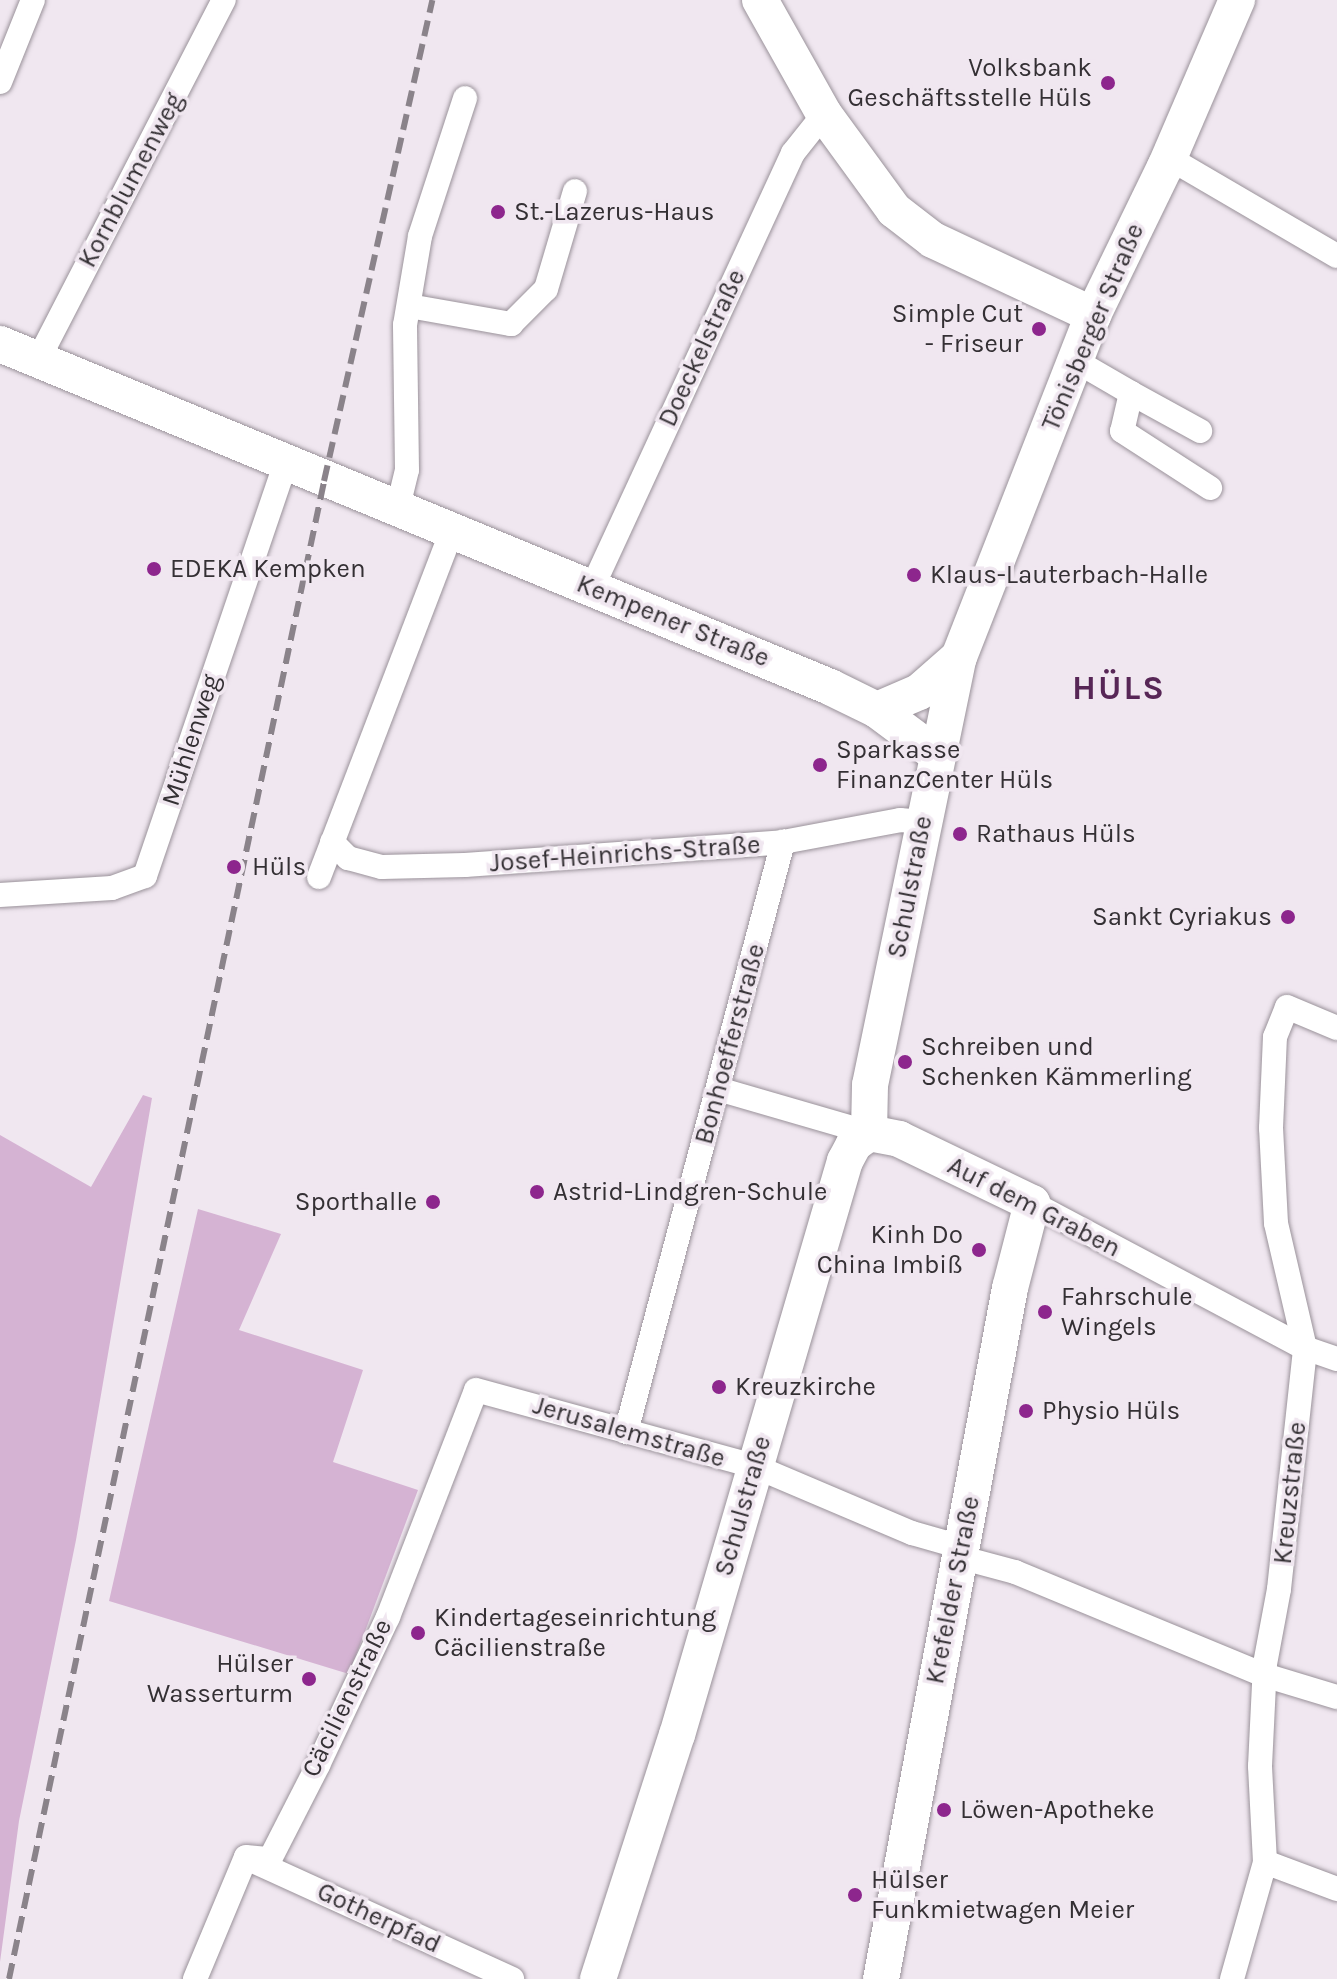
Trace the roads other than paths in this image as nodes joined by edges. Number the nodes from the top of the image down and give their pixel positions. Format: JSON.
{"nodes":[{"id":1,"x":33,"y":0,"type":"edge"},
{"id":2,"x":224,"y":0,"type":"edge"},
{"id":3,"x":760,"y":0,"type":"edge"},
{"id":4,"x":1237,"y":0,"type":"edge"},
{"id":5,"x":0,"y":82,"type":"edge"},
{"id":6,"x":465,"y":98,"type":"dead end"},
{"id":7,"x":824,"y":114,"type":"junction"},
{"id":8,"x":1169,"y":158,"type":"junction"},
{"id":9,"x":575,"y":191,"type":"dead end"},
{"id":10,"x":1337,"y":256,"type":"edge"},
{"id":11,"x":409,"y":306,"type":"junction"},
{"id":12,"x":1093,"y":315,"type":"junction"},
{"id":13,"x":0,"y":344,"type":"edge"},
{"id":14,"x":38,"y":360,"type":"junction"},
{"id":15,"x":1076,"y":361,"type":"junction"},
{"id":16,"x":1131,"y":393,"type":"junction"},
{"id":17,"x":1200,"y":431,"type":"dead end"},
{"id":18,"x":285,"y":464,"type":"junction"},
{"id":19,"x":1210,"y":488,"type":"dead end"},
{"id":20,"x":397,"y":511,"type":"junction"},
{"id":21,"x":451,"y":533,"type":"junction"},
{"id":22,"x":592,"y":588,"type":"junction"},
{"id":23,"x":959,"y":657,"type":"junction"},
{"id":24,"x":877,"y":710,"type":"junction"},
{"id":25,"x":936,"y":754,"type":"junction"},
{"id":26,"x":923,"y":822,"type":"junction"},
{"id":27,"x":332,"y":842,"type":"junction"},
{"id":28,"x":783,"y":842,"type":"junction"},
{"id":29,"x":319,"y":877,"type":"dead end"},
{"id":30,"x":0,"y":895,"type":"edge"},
{"id":31,"x":1337,"y":1028,"type":"edge"},
{"id":32,"x":718,"y":1089,"type":"junction"},
{"id":33,"x":869,"y":1133,"type":"junction"},
{"id":34,"x":1032,"y":1203,"type":"junction"},
{"id":35,"x":1305,"y":1348,"type":"junction"},
{"id":36,"x":1337,"y":1359,"type":"edge"},
{"id":37,"x":476,"y":1390,"type":"joint"},
{"id":38,"x":626,"y":1432,"type":"junction"},
{"id":39,"x":754,"y":1466,"type":"junction"},
{"id":40,"x":960,"y":1552,"type":"junction"},
{"id":41,"x":1264,"y":1675,"type":"junction"},
{"id":42,"x":1337,"y":1697,"type":"edge"},
{"id":43,"x":246,"y":1857,"type":"junction"},
{"id":44,"x":1265,"y":1862,"type":"junction"},
{"id":45,"x":1337,"y":1889,"type":"edge"},
{"id":46,"x":195,"y":1979,"type":"edge"},
{"id":47,"x":512,"y":1979,"type":"edge"},
{"id":48,"x":598,"y":1979,"type":"edge"},
{"id":49,"x":881,"y":1979,"type":"edge"},
{"id":50,"x":1232,"y":1979,"type":"edge"}],
"edges":[{"from":1,"to":5,"type":"street"},
{"from":2,"to":14,"type":"street","name":"Kornblumenweg"},
{"from":3,"to":7,"type":"street"},
{"from":4,"to":8,"type":"street","name":"Tönisberger Straße"},
{"from":6,"to":11,"type":"street"},
{"from":7,"to":12,"type":"street"},
{"from":7,"to":22,"type":"street","name":"Doeckelstraße"},
{"from":8,"to":10,"type":"street"},
{"from":8,"to":12,"type":"street","name":"Tönisberger Straße"},
{"from":9,"to":11,"type":"street"},
{"from":11,"to":20,"type":"street"},
{"from":12,"to":15,"type":"street","name":"Tönisberger Straße"},
{"from":13,"to":14,"type":"street","name":"Kempener Straße"},
{"from":14,"to":18,"type":"street","name":"Kempener Straße"},
{"from":15,"to":16,"type":"street"},
{"from":15,"to":23,"type":"street","name":"Tönisberger Straße"},
{"from":16,"to":17,"type":"street"},
{"from":16,"to":19,"type":"street"},
{"from":18,"to":20,"type":"street","name":"Kempener Straße"},
{"from":18,"to":30,"type":"street","name":"Mühlenweg"},
{"from":20,"to":21,"type":"street","name":"Kempener Straße"},
{"from":21,"to":22,"type":"street","name":"Kempener Straße"},
{"from":21,"to":27,"type":"street"},
{"from":22,"to":24,"type":"street","name":"Kempener Straße"},
{"from":23,"to":24,"type":"street","name":"Tönisberger Straße"},
{"from":23,"to":25,"type":"street","name":"Tönisberger Straße"},
{"from":24,"to":25,"type":"street","name":"Kempener Straße"},
{"from":25,"to":26,"type":"street","name":"Schulstraße"},
{"from":26,"to":28,"type":"street","name":"Josef-Heinrichs-Straße"},
{"from":26,"to":33,"type":"street","name":"Schulstraße"},
{"from":27,"to":28,"type":"street","name":"Josef-Heinrichs-Straße"},
{"from":27,"to":29,"type":"street"},
{"from":28,"to":32,"type":"street","name":"Bonhoefferstraße"},
{"from":31,"to":35,"type":"street","name":"Kreuzstraße"},
{"from":32,"to":33,"type":"street","name":"Auf dem Graben"},
{"from":32,"to":38,"type":"street","name":"Bonhoefferstraße"},
{"from":33,"to":34,"type":"street","name":"Auf dem Graben"},
{"from":33,"to":39,"type":"street","name":"Schulstraße"},
{"from":34,"to":35,"type":"street","name":"Auf dem Graben"},
{"from":34,"to":40,"type":"street","name":"Krefelder Straße"},
{"from":35,"to":36,"type":"street","name":"Auf dem Graben"},
{"from":35,"to":41,"type":"street","name":"Kreuzstraße"},
{"from":37,"to":38,"type":"street","name":"Jerusalemstraße"},
{"from":37,"to":43,"type":"street","name":"Cäcilienstraße"},
{"from":38,"to":39,"type":"street","name":"Jerusalemstraße"},
{"from":39,"to":40,"type":"street","name":"Jerusalemstraße"},
{"from":39,"to":48,"type":"street","name":"Schulstraße"},
{"from":40,"to":41,"type":"street","name":"Jerusalemstraße"},
{"from":40,"to":49,"type":"street","name":"Krefelder Straße"},
{"from":41,"to":42,"type":"street","name":"Jerusalemstraße"},
{"from":41,"to":44,"type":"street","name":"Kreuzstraße"},
{"from":43,"to":46,"type":"street"},
{"from":43,"to":47,"type":"street","name":"Gotherpfad"},
{"from":44,"to":45,"type":"street"},
{"from":44,"to":50,"type":"street","name":"Kreuzstraße"}]}
